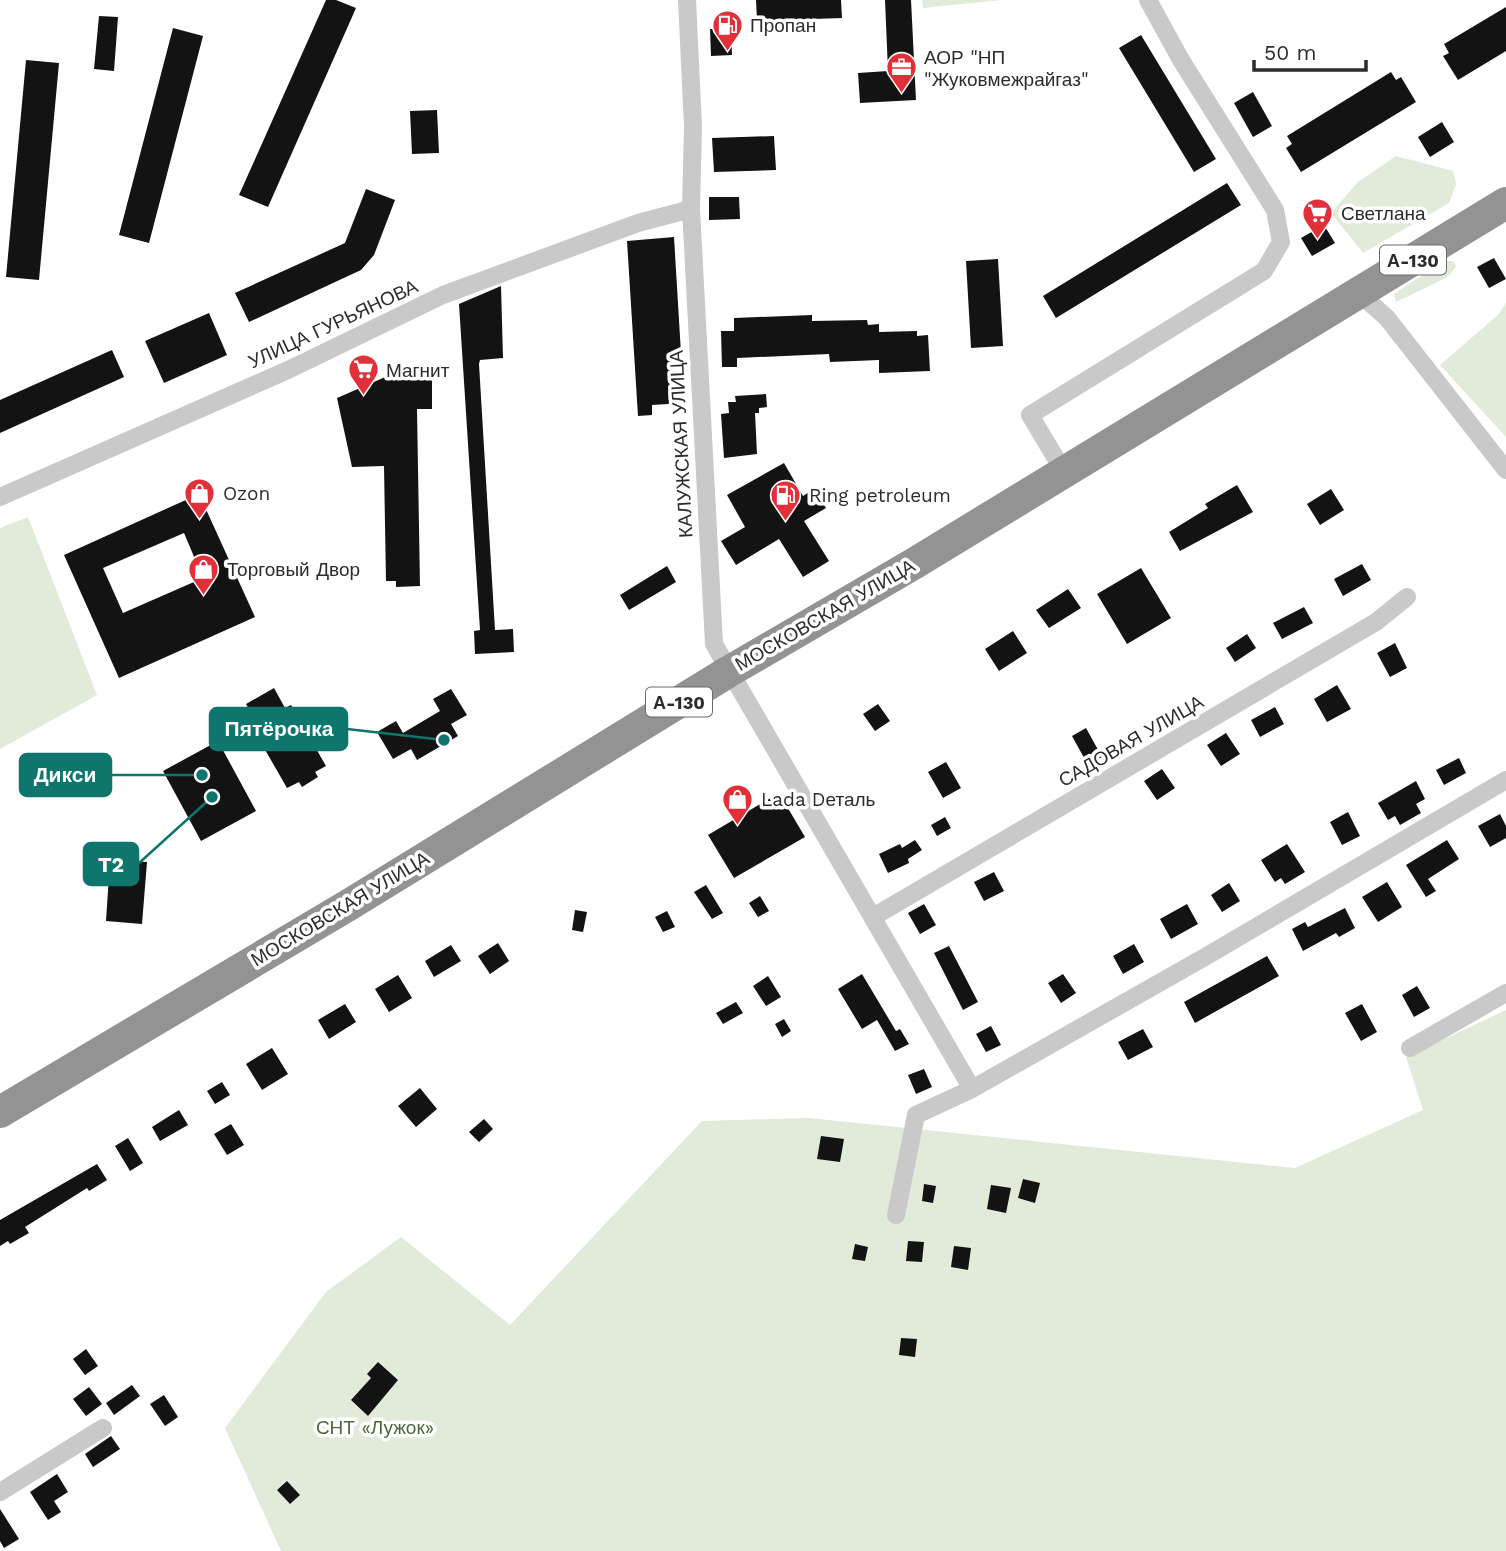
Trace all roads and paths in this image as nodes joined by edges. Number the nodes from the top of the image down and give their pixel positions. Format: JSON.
{"nodes":[{"id":1,"x":687,"y":0,"type":"edge"},
{"id":2,"x":1148,"y":0,"type":"edge"},
{"id":3,"x":1506,"y":203,"type":"edge"},
{"id":4,"x":691,"y":209,"type":"junction"},
{"id":5,"x":1359,"y":293,"type":"junction"},
{"id":6,"x":1506,"y":470,"type":"edge"},
{"id":7,"x":1064,"y":472,"type":"junction"},
{"id":8,"x":0,"y":497,"type":"edge"},
{"id":9,"x":1407,"y":597,"type":"dead end"},
{"id":10,"x":728,"y":672,"type":"junction"},
{"id":11,"x":1506,"y":780,"type":"edge"},
{"id":12,"x":873,"y":916,"type":"junction"},
{"id":13,"x":1506,"y":993,"type":"edge"},
{"id":14,"x":1410,"y":1048,"type":"dead end"},
{"id":15,"x":972,"y":1089,"type":"junction"},
{"id":16,"x":0,"y":1112,"type":"edge"},
{"id":17,"x":896,"y":1215,"type":"dead end"},
{"id":18,"x":103,"y":1428,"type":"dead end"},
{"id":19,"x":0,"y":1492,"type":"edge"}],
"edges":[{"from":1,"to":4,"type":"street","name":"КАЛУЖСКАЯ УЛИЦА"},
{"from":2,"to":7,"type":"street"},
{"from":3,"to":5,"type":"highway","name":"МОСКОВСКАЯ УЛИЦА","number":"А-130"},
{"from":4,"to":8,"type":"street","name":"УЛИЦА ГУРЬЯНОВА"},
{"from":4,"to":10,"type":"street","name":"КАЛУЖСКАЯ УЛИЦА"},
{"from":5,"to":6,"type":"street"},
{"from":5,"to":7,"type":"highway","name":"МОСКОВСКАЯ УЛИЦА","number":"А-130"},
{"from":7,"to":10,"type":"highway","name":"МОСКОВСКАЯ УЛИЦА","number":"А-130"},
{"from":9,"to":12,"type":"street","name":"САДОВАЯ УЛИЦА"},
{"from":10,"to":12,"type":"street","name":"КАЛУЖСКАЯ УЛИЦА"},
{"from":10,"to":16,"type":"highway","name":"МОСКОВСКАЯ УЛИЦА","number":"А-130"},
{"from":11,"to":15,"type":"street"},
{"from":12,"to":15,"type":"street","name":"КАЛУЖСКАЯ УЛИЦА"},
{"from":13,"to":14,"type":"street"},
{"from":15,"to":17,"type":"street"},
{"from":18,"to":19,"type":"street"}]}
